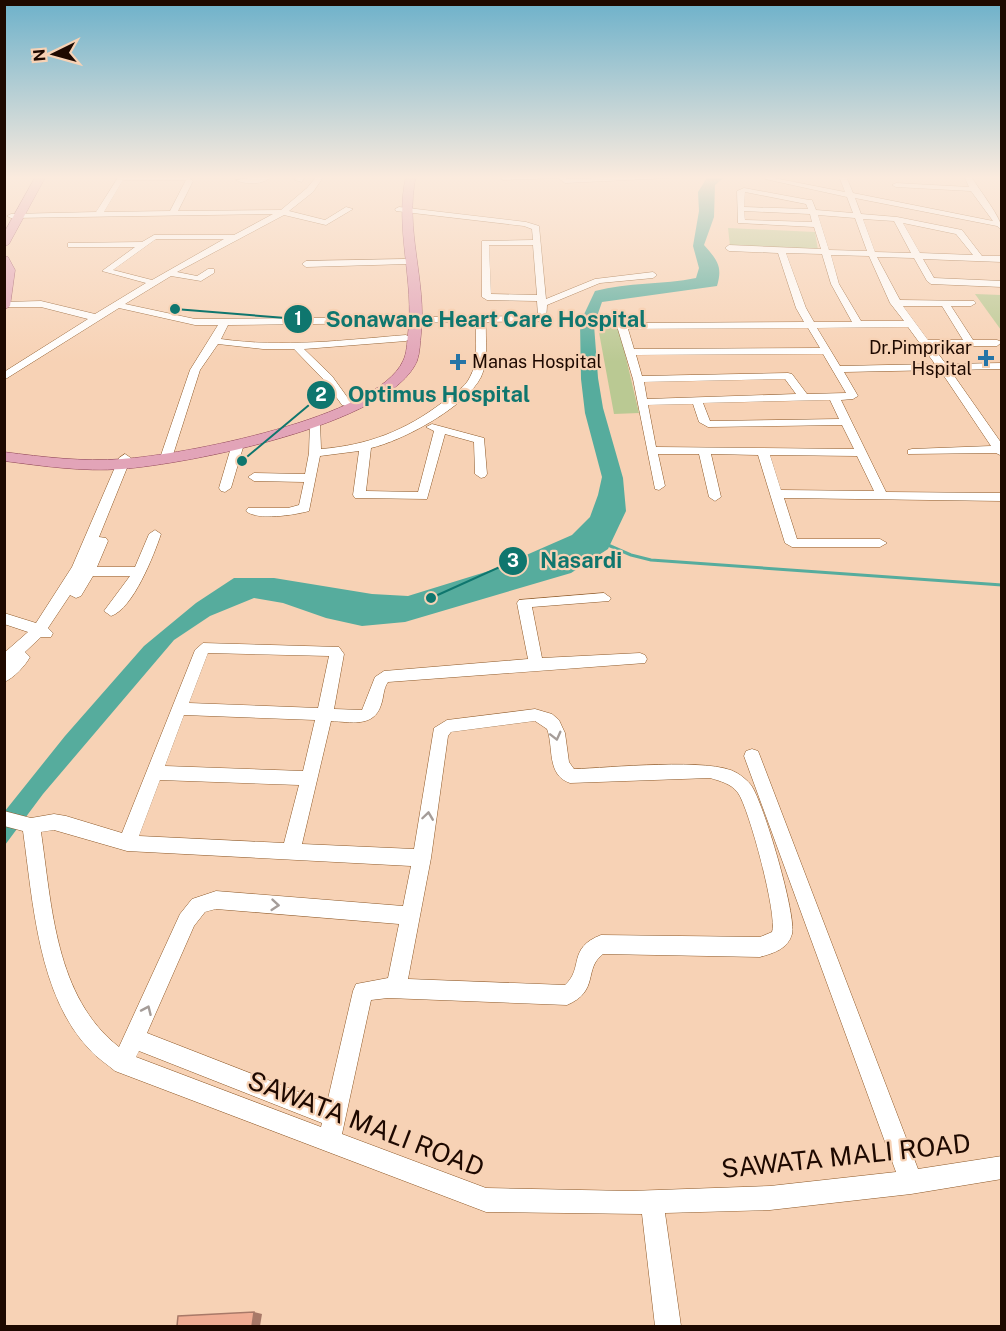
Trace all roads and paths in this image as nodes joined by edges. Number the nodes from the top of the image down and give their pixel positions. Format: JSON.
{"nodes":[{"id":1,"x":152,"y":238,"type":"edge"},
{"id":2,"x":233,"y":238,"type":"edge"},
{"id":3,"x":405,"y":238,"type":"edge"},
{"id":4,"x":406,"y":238,"type":"edge"},
{"id":5,"x":537,"y":238,"type":"edge"},
{"id":6,"x":821,"y":238,"type":"edge"},
{"id":7,"x":866,"y":238,"type":"edge"},
{"id":8,"x":908,"y":238,"type":"edge"},
{"id":9,"x":964,"y":238,"type":"edge"},
{"id":10,"x":538,"y":242,"type":"junction"},
{"id":11,"x":143,"y":244,"type":"junction"},
{"id":12,"x":71,"y":245,"type":"dead end"},
{"id":13,"x":729,"y":248,"type":"dead end"},
{"id":14,"x":781,"y":250,"type":"junction"},
{"id":15,"x":826,"y":252,"type":"junction"},
{"id":16,"x":130,"y":254,"type":"junction"},
{"id":17,"x":872,"y":254,"type":"junction"},
{"id":18,"x":64,"y":255,"type":"dead end"},
{"id":19,"x":201,"y":255,"type":"junction"},
{"id":20,"x":918,"y":256,"type":"junction"},
{"id":21,"x":211,"y":257,"type":"dead end"},
{"id":22,"x":979,"y":258,"type":"junction"},
{"id":23,"x":4,"y":259,"type":"edge"},
{"id":24,"x":1001,"y":259,"type":"edge"},
{"id":25,"x":306,"y":264,"type":"dead end"},
{"id":26,"x":405,"y":266,"type":"junction"},
{"id":27,"x":340,"y":270,"type":"dead end"},
{"id":28,"x":211,"y":271,"type":"dead end"},
{"id":29,"x":171,"y":273,"type":"junction"},
{"id":30,"x":653,"y":275,"type":"dead end"},
{"id":31,"x":155,"y":283,"type":"junction"},
{"id":32,"x":1002,"y":284,"type":"edge"},
{"id":33,"x":542,"y":301,"type":"junction"},
{"id":34,"x":895,"y":303,"type":"junction"},
{"id":35,"x":945,"y":303,"type":"junction"},
{"id":36,"x":971,"y":303,"type":"dead end"},
{"id":37,"x":5,"y":305,"type":"edge"},
{"id":38,"x":119,"y":305,"type":"junction"},
{"id":39,"x":97,"y":318,"type":"junction"},
{"id":40,"x":225,"y":321,"type":"junction"},
{"id":41,"x":413,"y":321,"type":"junction"},
{"id":42,"x":481,"y":321,"type":"junction"},
{"id":43,"x":812,"y":324,"type":"junction"},
{"id":44,"x":858,"y":324,"type":"junction"},
{"id":45,"x":909,"y":324,"type":"junction"},
{"id":46,"x":406,"y":338,"type":"junction"},
{"id":47,"x":215,"y":341,"type":"junction"},
{"id":48,"x":924,"y":343,"type":"junction"},
{"id":49,"x":970,"y":343,"type":"junction"},
{"id":50,"x":997,"y":343,"type":"dead end"},
{"id":51,"x":298,"y":348,"type":"junction"},
{"id":52,"x":827,"y":351,"type":"junction"},
{"id":53,"x":630,"y":352,"type":"junction"},
{"id":54,"x":942,"y":366,"type":"junction"},
{"id":55,"x":1002,"y":366,"type":"edge"},
{"id":56,"x":837,"y":369,"type":"junction"},
{"id":57,"x":4,"y":377,"type":"edge"},
{"id":58,"x":638,"y":379,"type":"junction"},
{"id":59,"x":834,"y":397,"type":"junction"},
{"id":60,"x":804,"y":398,"type":"junction"},
{"id":61,"x":697,"y":400,"type":"junction"},
{"id":62,"x":642,"y":402,"type":"junction"},
{"id":63,"x":346,"y":403,"type":"junction"},
{"id":64,"x":314,"y":422,"type":"junction"},
{"id":65,"x":422,"y":423,"type":"junction"},
{"id":66,"x":847,"y":423,"type":"junction"},
{"id":67,"x":440,"y":431,"type":"junction"},
{"id":68,"x":238,"y":444,"type":"junction"},
{"id":69,"x":365,"y":448,"type":"junction"},
{"id":70,"x":4,"y":450,"type":"edge"},
{"id":71,"x":651,"y":450,"type":"junction"},
{"id":72,"x":1000,"y":450,"type":"edge"},
{"id":73,"x":704,"y":451,"type":"junction"},
{"id":74,"x":912,"y":452,"type":"dead end"},
{"id":75,"x":315,"y":453,"type":"junction"},
{"id":76,"x":763,"y":453,"type":"junction"},
{"id":77,"x":861,"y":453,"type":"junction"},
{"id":78,"x":4,"y":456,"type":"edge"},
{"id":79,"x":166,"y":456,"type":"junction"},
{"id":80,"x":124,"y":461,"type":"junction"},
{"id":81,"x":481,"y":474,"type":"dead end"},
{"id":82,"x":254,"y":477,"type":"dead end"},
{"id":83,"x":311,"y":477,"type":"junction"},
{"id":84,"x":659,"y":486,"type":"dead end"},
{"id":85,"x":225,"y":488,"type":"dead end"},
{"id":86,"x":777,"y":494,"type":"junction"},
{"id":87,"x":882,"y":496,"type":"junction"},
{"id":88,"x":715,"y":497,"type":"dead end"},
{"id":89,"x":1002,"y":497,"type":"edge"},
{"id":90,"x":252,"y":511,"type":"dead end"},
{"id":91,"x":103,"y":518,"type":"junction"},
{"id":92,"x":155,"y":534,"type":"dead end"},
{"id":93,"x":880,"y":543,"type":"dead end"},
{"id":94,"x":89,"y":572,"type":"junction"},
{"id":95,"x":140,"y":572,"type":"junction"},
{"id":96,"x":604,"y":598,"type":"dead end"},
{"id":97,"x":111,"y":611,"type":"dead end"},
{"id":98,"x":4,"y":618,"type":"edge"},
{"id":99,"x":43,"y":631,"type":"junction"},
{"id":100,"x":640,"y":659,"type":"dead end"},
{"id":101,"x":4,"y":662,"type":"edge"},
{"id":102,"x":536,"y":664,"type":"junction"},
{"id":103,"x":4,"y":676,"type":"edge"},
{"id":104,"x":178,"y":710,"type":"junction"},
{"id":105,"x":325,"y":714,"type":"junction"},
{"id":106,"x":752,"y":756,"type":"dead end"},
{"id":107,"x":153,"y":773,"type":"junction"},
{"id":108,"x":309,"y":778,"type":"junction"},
{"id":109,"x":4,"y":818,"type":"edge"},
{"id":110,"x":31,"y":826,"type":"junction"},
{"id":111,"x":127,"y":843,"type":"junction"},
{"id":112,"x":291,"y":852,"type":"junction"},
{"id":113,"x":422,"y":858,"type":"junction"},
{"id":114,"x":410,"y":916,"type":"junction"},
{"id":115,"x":396,"y":988,"type":"junction"},
{"id":116,"x":134,"y":1039,"type":"junction"},
{"id":117,"x":123,"y":1063,"type":"junction"},
{"id":118,"x":334,"y":1117,"type":"junction"},
{"id":119,"x":329,"y":1142,"type":"junction"},
{"id":120,"x":1002,"y":1167,"type":"edge"},
{"id":121,"x":910,"y":1182,"type":"junction"},
{"id":122,"x":652,"y":1202,"type":"junction"},
{"id":123,"x":668,"y":1326,"type":"edge"}],
"edges":[{"from":1,"to":11,"type":"street"},
{"from":2,"to":19,"type":"street"},
{"from":3,"to":26,"type":"main road"},
{"from":4,"to":41,"type":"main road"},
{"from":5,"to":10,"type":"street"},
{"from":6,"to":15,"type":"street"},
{"from":7,"to":17,"type":"street"},
{"from":8,"to":20,"type":"street"},
{"from":9,"to":22,"type":"street"},
{"from":10,"to":33,"type":"street"},
{"from":10,"to":33,"type":"street"},
{"from":11,"to":12,"type":"street"},
{"from":11,"to":16,"type":"street"},
{"from":13,"to":14,"type":"street"},
{"from":14,"to":15,"type":"street"},
{"from":14,"to":43,"type":"street"},
{"from":15,"to":17,"type":"street"},
{"from":15,"to":44,"type":"street"},
{"from":16,"to":18,"type":"street"},
{"from":16,"to":31,"type":"street"},
{"from":17,"to":20,"type":"street"},
{"from":17,"to":34,"type":"street"},
{"from":19,"to":21,"type":"street"},
{"from":19,"to":29,"type":"street"},
{"from":20,"to":22,"type":"street"},
{"from":20,"to":32,"type":"street"},
{"from":22,"to":24,"type":"street"},
{"from":23,"to":37,"type":"main road"},
{"from":25,"to":26,"type":"street"},
{"from":26,"to":27,"type":"street"},
{"from":26,"to":41,"type":"main road"},
{"from":28,"to":29,"type":"street"},
{"from":29,"to":31,"type":"street"},
{"from":30,"to":33,"type":"street"},
{"from":31,"to":38,"type":"street"},
{"from":33,"to":42,"type":"street"},
{"from":34,"to":35,"type":"street"},
{"from":34,"to":45,"type":"street"},
{"from":35,"to":36,"type":"street"},
{"from":35,"to":49,"type":"street"},
{"from":37,"to":39,"type":"street"},
{"from":38,"to":39,"type":"street"},
{"from":38,"to":40,"type":"street"},
{"from":39,"to":57,"type":"street"},
{"from":40,"to":41,"type":"street"},
{"from":40,"to":47,"type":"street"},
{"from":41,"to":42,"type":"street"},
{"from":41,"to":46,"type":"main road"},
{"from":41,"to":64,"type":"main road"},
{"from":42,"to":65,"type":"street"},
{"from":43,"to":44,"type":"street"},
{"from":43,"to":52,"type":"street"},
{"from":43,"to":53,"type":"street"},
{"from":44,"to":45,"type":"street"},
{"from":45,"to":48,"type":"street"},
{"from":46,"to":51,"type":"street"},
{"from":46,"to":63,"type":"main road"},
{"from":47,"to":51,"type":"street"},
{"from":47,"to":79,"type":"street"},
{"from":48,"to":49,"type":"street"},
{"from":48,"to":54,"type":"street"},
{"from":49,"to":50,"type":"street"},
{"from":51,"to":63,"type":"street"},
{"from":52,"to":53,"type":"street"},
{"from":52,"to":56,"type":"street"},
{"from":53,"to":58,"type":"street"},
{"from":54,"to":55,"type":"street"},
{"from":54,"to":56,"type":"street"},
{"from":54,"to":72,"type":"street"},
{"from":56,"to":59,"type":"street"},
{"from":58,"to":60,"type":"street"},
{"from":58,"to":62,"type":"street"},
{"from":59,"to":60,"type":"street"},
{"from":59,"to":66,"type":"street"},
{"from":60,"to":61,"type":"street"},
{"from":61,"to":62,"type":"street"},
{"from":61,"to":66,"type":"street"},
{"from":62,"to":71,"type":"street"},
{"from":63,"to":79,"type":"main road"},
{"from":64,"to":68,"type":"main road"},
{"from":64,"to":75,"type":"street"},
{"from":65,"to":67,"type":"street"},
{"from":65,"to":69,"type":"street"},
{"from":66,"to":77,"type":"street"},
{"from":67,"to":69,"type":"street"},
{"from":67,"to":81,"type":"street"},
{"from":68,"to":79,"type":"main road"},
{"from":68,"to":85,"type":"street"},
{"from":69,"to":75,"type":"street"},
{"from":70,"to":80,"type":"main road"},
{"from":71,"to":73,"type":"street"},
{"from":71,"to":84,"type":"street"},
{"from":72,"to":74,"type":"street"},
{"from":73,"to":76,"type":"street"},
{"from":73,"to":88,"type":"street"},
{"from":75,"to":83,"type":"street"},
{"from":76,"to":77,"type":"street"},
{"from":76,"to":86,"type":"street"},
{"from":77,"to":87,"type":"street"},
{"from":78,"to":80,"type":"main road"},
{"from":79,"to":80,"type":"main road"},
{"from":80,"to":91,"type":"street"},
{"from":82,"to":83,"type":"street"},
{"from":83,"to":90,"type":"street"},
{"from":86,"to":87,"type":"street"},
{"from":86,"to":93,"type":"street"},
{"from":87,"to":89,"type":"street"},
{"from":91,"to":94,"type":"street"},
{"from":91,"to":99,"type":"street"},
{"from":92,"to":95,"type":"street"},
{"from":94,"to":95,"type":"street"},
{"from":94,"to":99,"type":"street"},
{"from":95,"to":97,"type":"street"},
{"from":96,"to":102,"type":"street"},
{"from":98,"to":99,"type":"street"},
{"from":99,"to":101,"type":"street"},
{"from":99,"to":103,"type":"street"},
{"from":100,"to":102,"type":"street"},
{"from":102,"to":105,"type":"street"},
{"from":104,"to":105,"type":"street"},
{"from":104,"to":105,"type":"street"},
{"from":104,"to":107,"type":"street"},
{"from":105,"to":108,"type":"street"},
{"from":106,"to":121,"type":"street"},
{"from":107,"to":108,"type":"street"},
{"from":107,"to":111,"type":"street"},
{"from":108,"to":112,"type":"street"},
{"from":109,"to":110,"type":"street"},
{"from":110,"to":111,"type":"street"},
{"from":110,"to":117,"type":"street","name":"SAWATA MALI ROAD"},
{"from":111,"to":112,"type":"street"},
{"from":112,"to":113,"type":"street"},
{"from":113,"to":114,"type":"street"},
{"from":113,"to":115,"type":"street","one_way":true},
{"from":114,"to":115,"type":"street"},
{"from":116,"to":114,"type":"street","one_way":true},
{"from":115,"to":118,"type":"street"},
{"from":116,"to":117,"type":"street"},
{"from":116,"to":118,"type":"street"},
{"from":117,"to":119,"type":"street","name":"SAWATA MALI ROAD"},
{"from":118,"to":119,"type":"street"},
{"from":119,"to":122,"type":"street","name":"SAWATA MALI ROAD"},
{"from":120,"to":121,"type":"street","name":"SAWATA MALI ROAD"},
{"from":121,"to":122,"type":"street","name":"SAWATA MALI ROAD"},
{"from":122,"to":123,"type":"street"}]}
